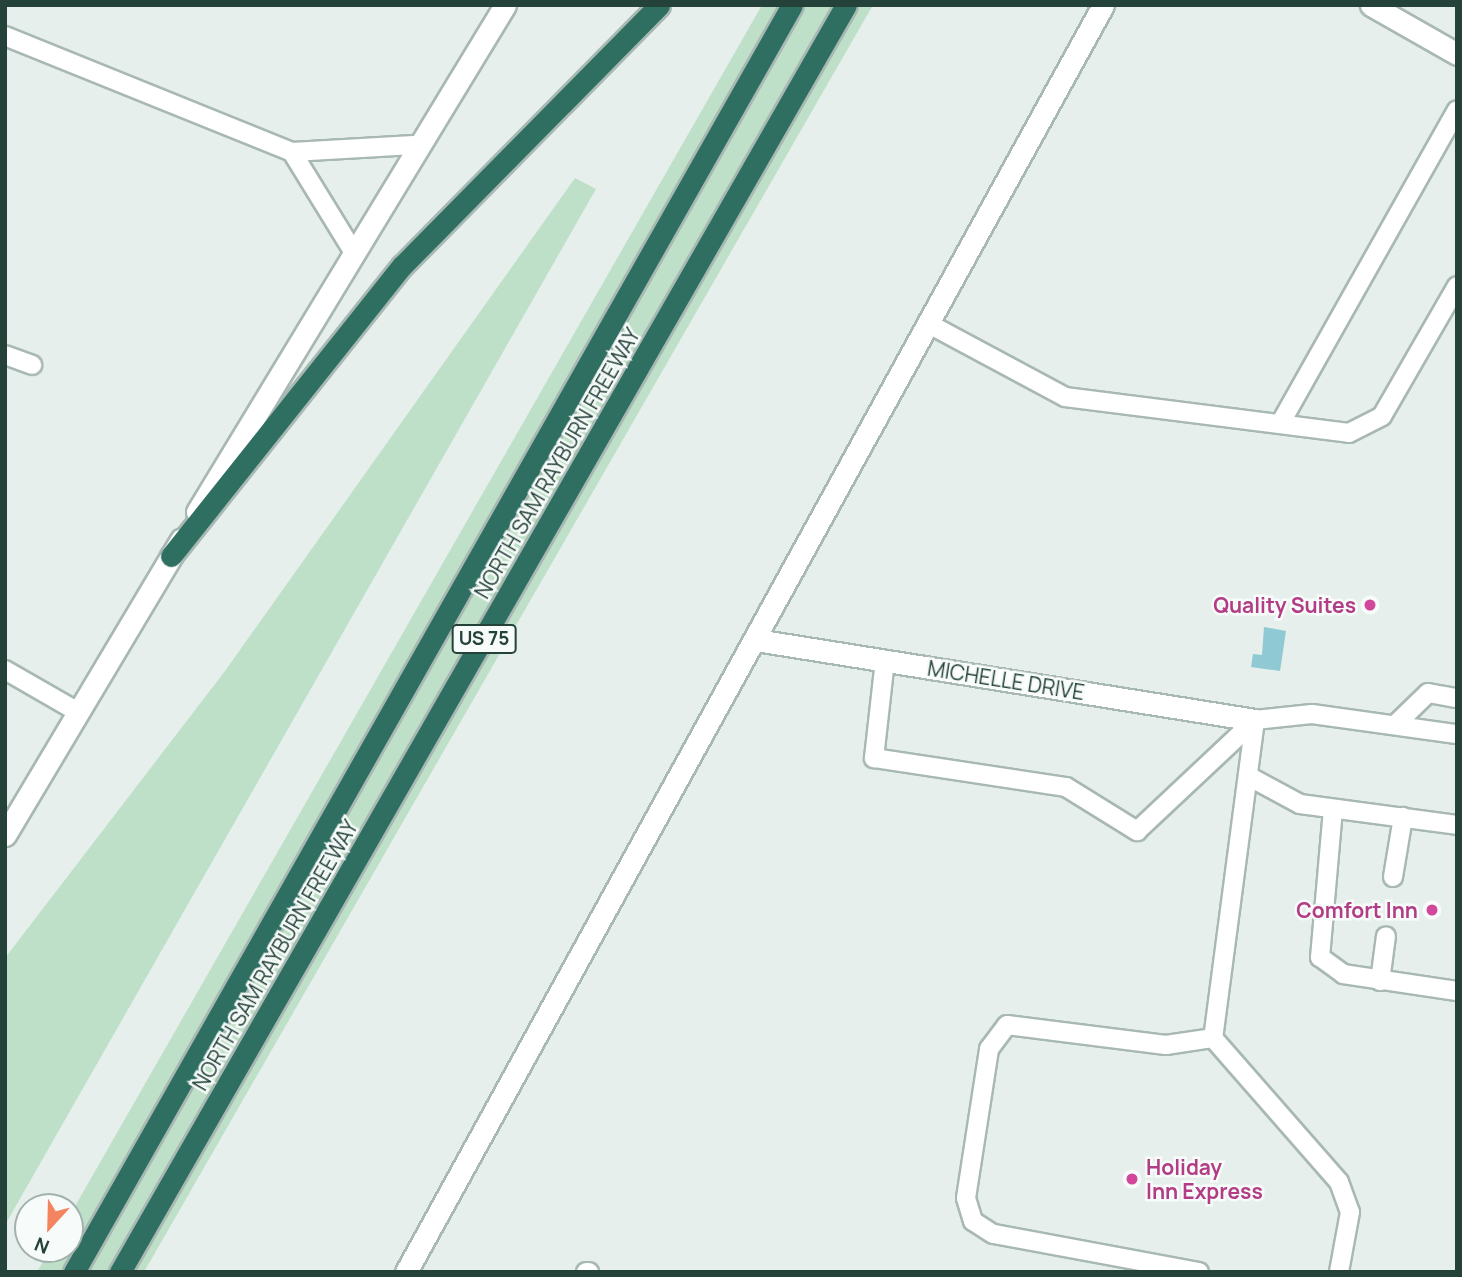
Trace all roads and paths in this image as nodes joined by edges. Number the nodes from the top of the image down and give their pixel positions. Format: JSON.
{"nodes":[{"id":1,"x":505,"y":5,"type":"edge"},
{"id":2,"x":659,"y":5,"type":"edge"},
{"id":3,"x":792,"y":5,"type":"edge"},
{"id":4,"x":846,"y":5,"type":"edge"},
{"id":5,"x":1103,"y":5,"type":"edge"},
{"id":6,"x":1371,"y":5,"type":"edge"},
{"id":7,"x":5,"y":36,"type":"edge"},
{"id":8,"x":1457,"y":54,"type":"edge"},
{"id":9,"x":1457,"y":110,"type":"edge"},
{"id":10,"x":414,"y":145,"type":"junction"},
{"id":11,"x":292,"y":152,"type":"junction"},
{"id":12,"x":353,"y":251,"type":"junction"},
{"id":13,"x":1457,"y":286,"type":"edge"},
{"id":14,"x":929,"y":324,"type":"junction"},
{"id":15,"x":5,"y":355,"type":"edge"},
{"id":16,"x":32,"y":365,"type":"dead end"},
{"id":17,"x":1280,"y":424,"type":"junction"},
{"id":18,"x":171,"y":556,"type":"junction"},
{"id":19,"x":756,"y":640,"type":"junction"},
{"id":20,"x":885,"y":660,"type":"junction"},
{"id":21,"x":5,"y":670,"type":"edge"},
{"id":22,"x":1457,"y":698,"type":"edge"},
{"id":23,"x":78,"y":712,"type":"junction"},
{"id":24,"x":1255,"y":720,"type":"junction"},
{"id":25,"x":1395,"y":726,"type":"junction"},
{"id":26,"x":1457,"y":734,"type":"edge"},
{"id":27,"x":1248,"y":776,"type":"junction"},
{"id":28,"x":1333,"y":809,"type":"junction"},
{"id":29,"x":1403,"y":817,"type":"junction"},
{"id":30,"x":1457,"y":825,"type":"edge"},
{"id":31,"x":5,"y":835,"type":"edge"},
{"id":32,"x":1393,"y":877,"type":"dead end"},
{"id":33,"x":1386,"y":936,"type":"dead end"},
{"id":34,"x":1380,"y":981,"type":"junction"},
{"id":35,"x":1457,"y":991,"type":"edge"},
{"id":36,"x":1213,"y":1038,"type":"junction"},
{"id":37,"x":75,"y":1272,"type":"edge"},
{"id":38,"x":120,"y":1272,"type":"edge"},
{"id":39,"x":405,"y":1272,"type":"edge"},
{"id":40,"x":1199,"y":1272,"type":"edge"},
{"id":41,"x":1339,"y":1272,"type":"edge"}],
"edges":[{"from":1,"to":10,"type":"main road"},
{"from":2,"to":18,"type":"highway"},
{"from":3,"to":37,"type":"highway","name":"NORTH SAM RAYBURN FREEWAY","number":"US 75"},
{"from":4,"to":38,"type":"highway","name":"NORTH SAM RAYBURN FREEWAY","number":"US 75"},
{"from":5,"to":14,"type":"main road"},
{"from":6,"to":8,"type":"main road"},
{"from":7,"to":11,"type":"lane"},
{"from":9,"to":17,"type":"lane"},
{"from":10,"to":11,"type":"lane"},
{"from":10,"to":12,"type":"main road"},
{"from":11,"to":12,"type":"lane"},
{"from":12,"to":18,"type":"main road"},
{"from":13,"to":17,"type":"lane"},
{"from":14,"to":17,"type":"lane"},
{"from":14,"to":19,"type":"main road"},
{"from":15,"to":16,"type":"lane"},
{"from":18,"to":23,"type":"main road"},
{"from":19,"to":20,"type":"main road","name":"MICHELLE DRIVE"},
{"from":19,"to":39,"type":"main road"},
{"from":20,"to":24,"type":"main road","name":"MICHELLE DRIVE"},
{"from":20,"to":24,"type":"lane"},
{"from":21,"to":23,"type":"lane"},
{"from":22,"to":25,"type":"lane"},
{"from":23,"to":31,"type":"main road"},
{"from":24,"to":25,"type":"lane"},
{"from":24,"to":27,"type":"lane"},
{"from":25,"to":26,"type":"lane"},
{"from":27,"to":28,"type":"lane"},
{"from":27,"to":36,"type":"lane"},
{"from":28,"to":29,"type":"lane"},
{"from":28,"to":34,"type":"lane"},
{"from":29,"to":30,"type":"lane"},
{"from":29,"to":32,"type":"lane"},
{"from":33,"to":34,"type":"lane"},
{"from":34,"to":35,"type":"lane"},
{"from":36,"to":40,"type":"lane"},
{"from":36,"to":41,"type":"lane"}]}
